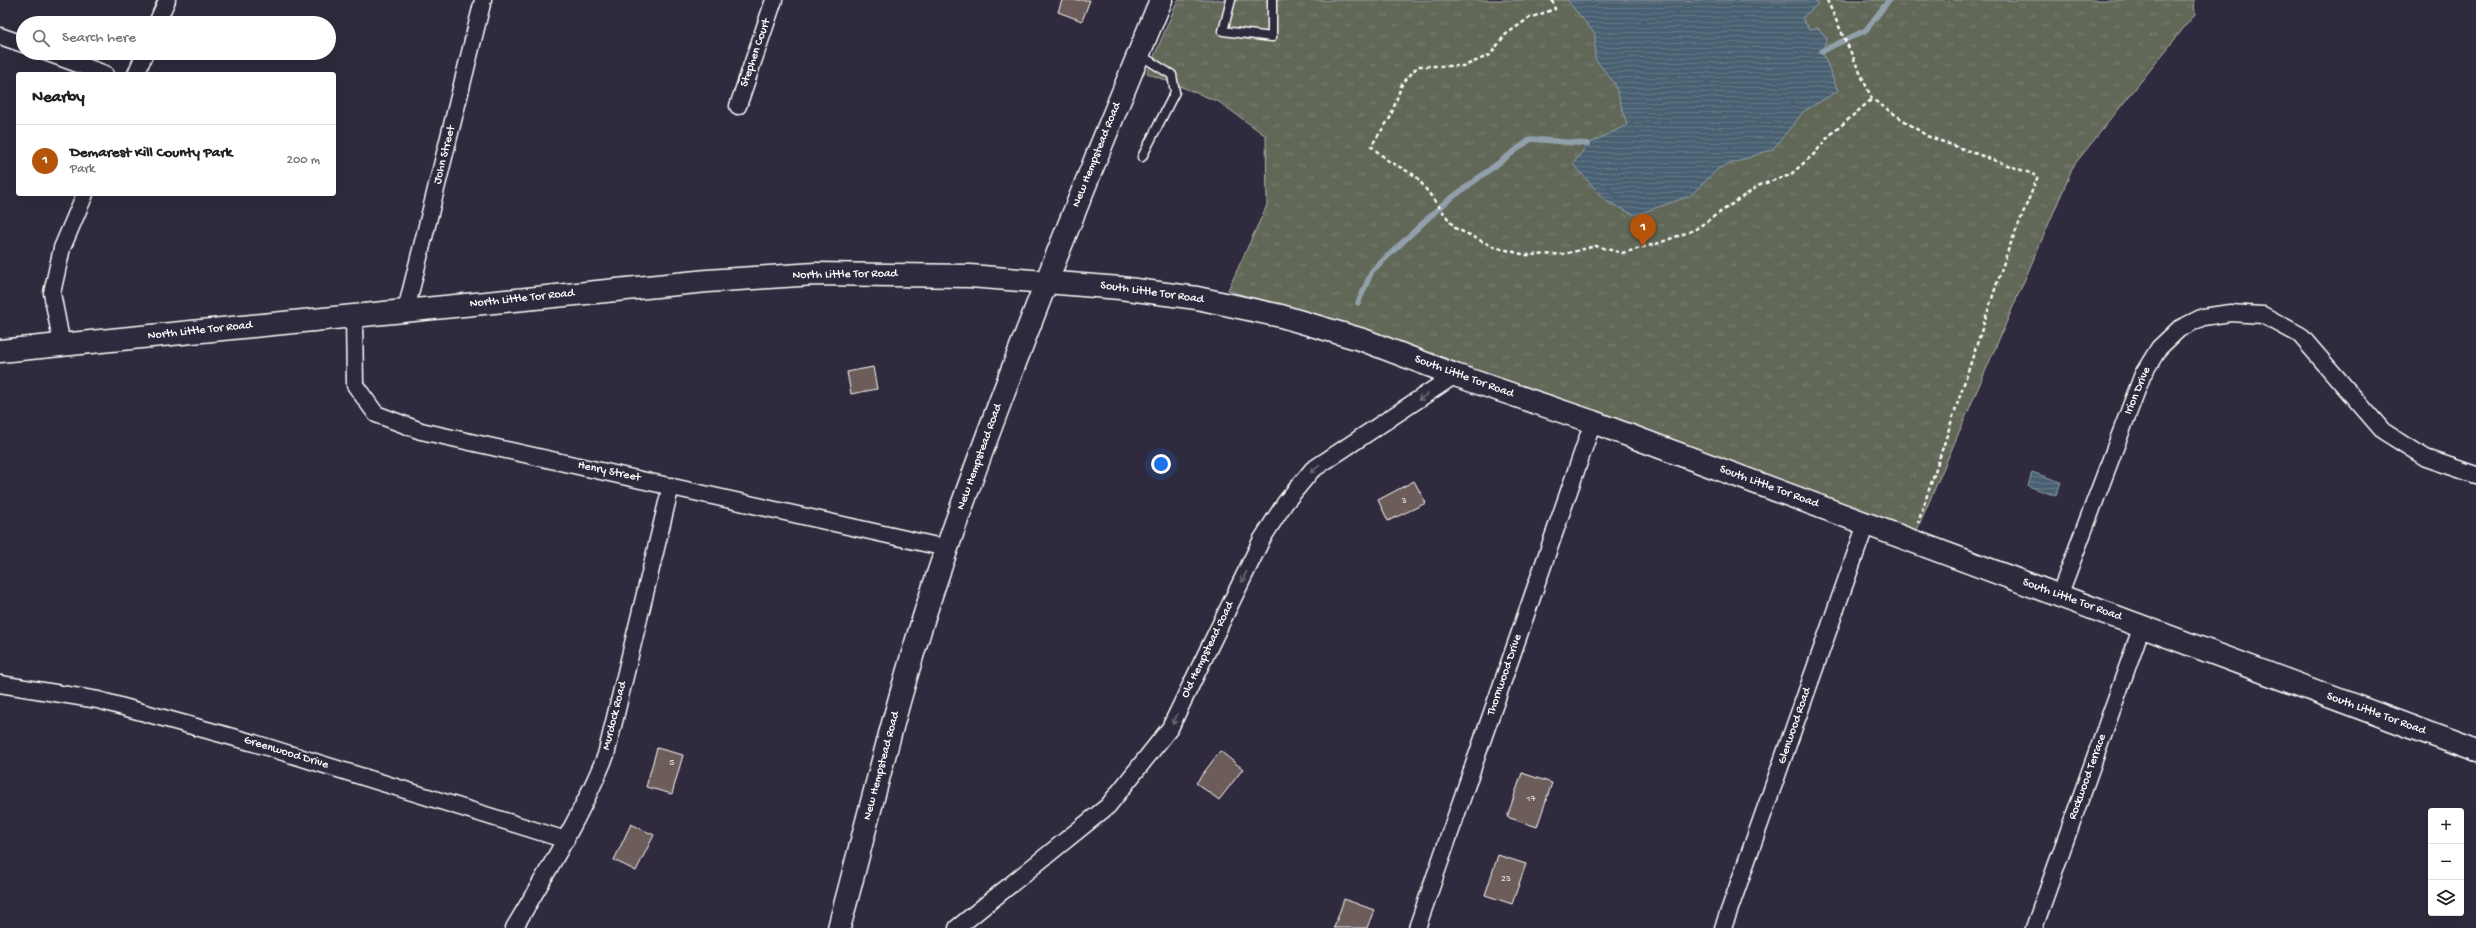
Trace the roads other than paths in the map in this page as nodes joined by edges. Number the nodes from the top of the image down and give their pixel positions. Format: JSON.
{"nodes":[{"id":1,"x":167,"y":0,"type":"edge"},
{"id":2,"x":483,"y":0,"type":"edge"},
{"id":3,"x":774,"y":0,"type":"edge"},
{"id":4,"x":1162,"y":0,"type":"edge"},
{"id":5,"x":1232,"y":0,"type":"edge"},
{"id":6,"x":1272,"y":0,"type":"edge"},
{"id":7,"x":160,"y":16,"type":"edge"},
{"id":8,"x":0,"y":36,"type":"edge"},
{"id":9,"x":16,"y":42,"type":"edge"},
{"id":10,"x":1139,"y":55,"type":"junction"},
{"id":11,"x":67,"y":60,"type":"edge"},
{"id":12,"x":142,"y":60,"type":"edge"},
{"id":13,"x":100,"y":72,"type":"edge"},
{"id":14,"x":137,"y":72,"type":"edge"},
{"id":15,"x":738,"y":106,"type":"dead end"},
{"id":16,"x":1142,"y":157,"type":"dead end"},
{"id":17,"x":84,"y":196,"type":"edge"},
{"id":18,"x":1046,"y":281,"type":"junction"},
{"id":19,"x":406,"y":310,"type":"junction"},
{"id":20,"x":354,"y":315,"type":"junction"},
{"id":21,"x":62,"y":345,"type":"junction"},
{"id":22,"x":0,"y":351,"type":"edge"},
{"id":23,"x":1455,"y":375,"type":"junction"},
{"id":24,"x":1593,"y":422,"type":"junction"},
{"id":25,"x":2476,"y":475,"type":"edge"},
{"id":26,"x":670,"y":486,"type":"junction"},
{"id":27,"x":1866,"y":524,"type":"junction"},
{"id":28,"x":946,"y":548,"type":"junction"},
{"id":29,"x":2059,"y":596,"type":"junction"},
{"id":30,"x":2142,"y":626,"type":"junction"},
{"id":31,"x":0,"y":684,"type":"edge"},
{"id":32,"x":2476,"y":751,"type":"edge"},
{"id":33,"x":566,"y":840,"type":"junction"},
{"id":34,"x":514,"y":928,"type":"edge"},
{"id":35,"x":839,"y":928,"type":"edge"},
{"id":36,"x":957,"y":928,"type":"edge"},
{"id":37,"x":1417,"y":928,"type":"edge"},
{"id":38,"x":1723,"y":928,"type":"edge"},
{"id":39,"x":2034,"y":928,"type":"edge"}],
"edges":[{"from":1,"to":7,"type":"street"},
{"from":2,"to":19,"type":"street","name":"John Street"},
{"from":3,"to":15,"type":"street","name":"Stephen Court"},
{"from":4,"to":10,"type":"street","name":"New Hempstead Road"},
{"from":5,"to":6,"type":"lane"},
{"from":8,"to":9,"type":"street"},
{"from":10,"to":16,"type":"lane"},
{"from":10,"to":18,"type":"street","name":"New Hempstead Road"},
{"from":11,"to":13,"type":"street"},
{"from":12,"to":14,"type":"street"},
{"from":17,"to":21,"type":"street"},
{"from":18,"to":19,"type":"street","name":"North Little Tor Road"},
{"from":18,"to":23,"type":"street","name":"South Little Tor Road"},
{"from":18,"to":28,"type":"street","name":"New Hempstead Road"},
{"from":19,"to":20,"type":"street","name":"North Little Tor Road"},
{"from":20,"to":21,"type":"street","name":"North Little Tor Road"},
{"from":20,"to":26,"type":"street","name":"Henry Street"},
{"from":21,"to":22,"type":"street","name":"North Little Tor Road"},
{"from":23,"to":24,"type":"street","name":"South Little Tor Road"},
{"from":23,"to":36,"type":"street","name":"Old Hempstead Road","one_way":true},
{"from":24,"to":27,"type":"street","name":"South Little Tor Road"},
{"from":24,"to":37,"type":"street","name":"Thornwood Drive"},
{"from":25,"to":29,"type":"street","name":"Irion Drive"},
{"from":26,"to":28,"type":"street","name":"Henry Street"},
{"from":26,"to":33,"type":"street","name":"Murdock Road"},
{"from":27,"to":29,"type":"street","name":"South Little Tor Road"},
{"from":27,"to":38,"type":"street","name":"Glenwood Road"},
{"from":28,"to":35,"type":"street","name":"New Hempstead Road"},
{"from":29,"to":30,"type":"street","name":"South Little Tor Road"},
{"from":30,"to":32,"type":"street","name":"South Little Tor Road"},
{"from":30,"to":39,"type":"street","name":"Rockwood Terrace"},
{"from":31,"to":33,"type":"street","name":"Greenwood Drive"},
{"from":33,"to":34,"type":"street","name":"Murdock Road"}]}
